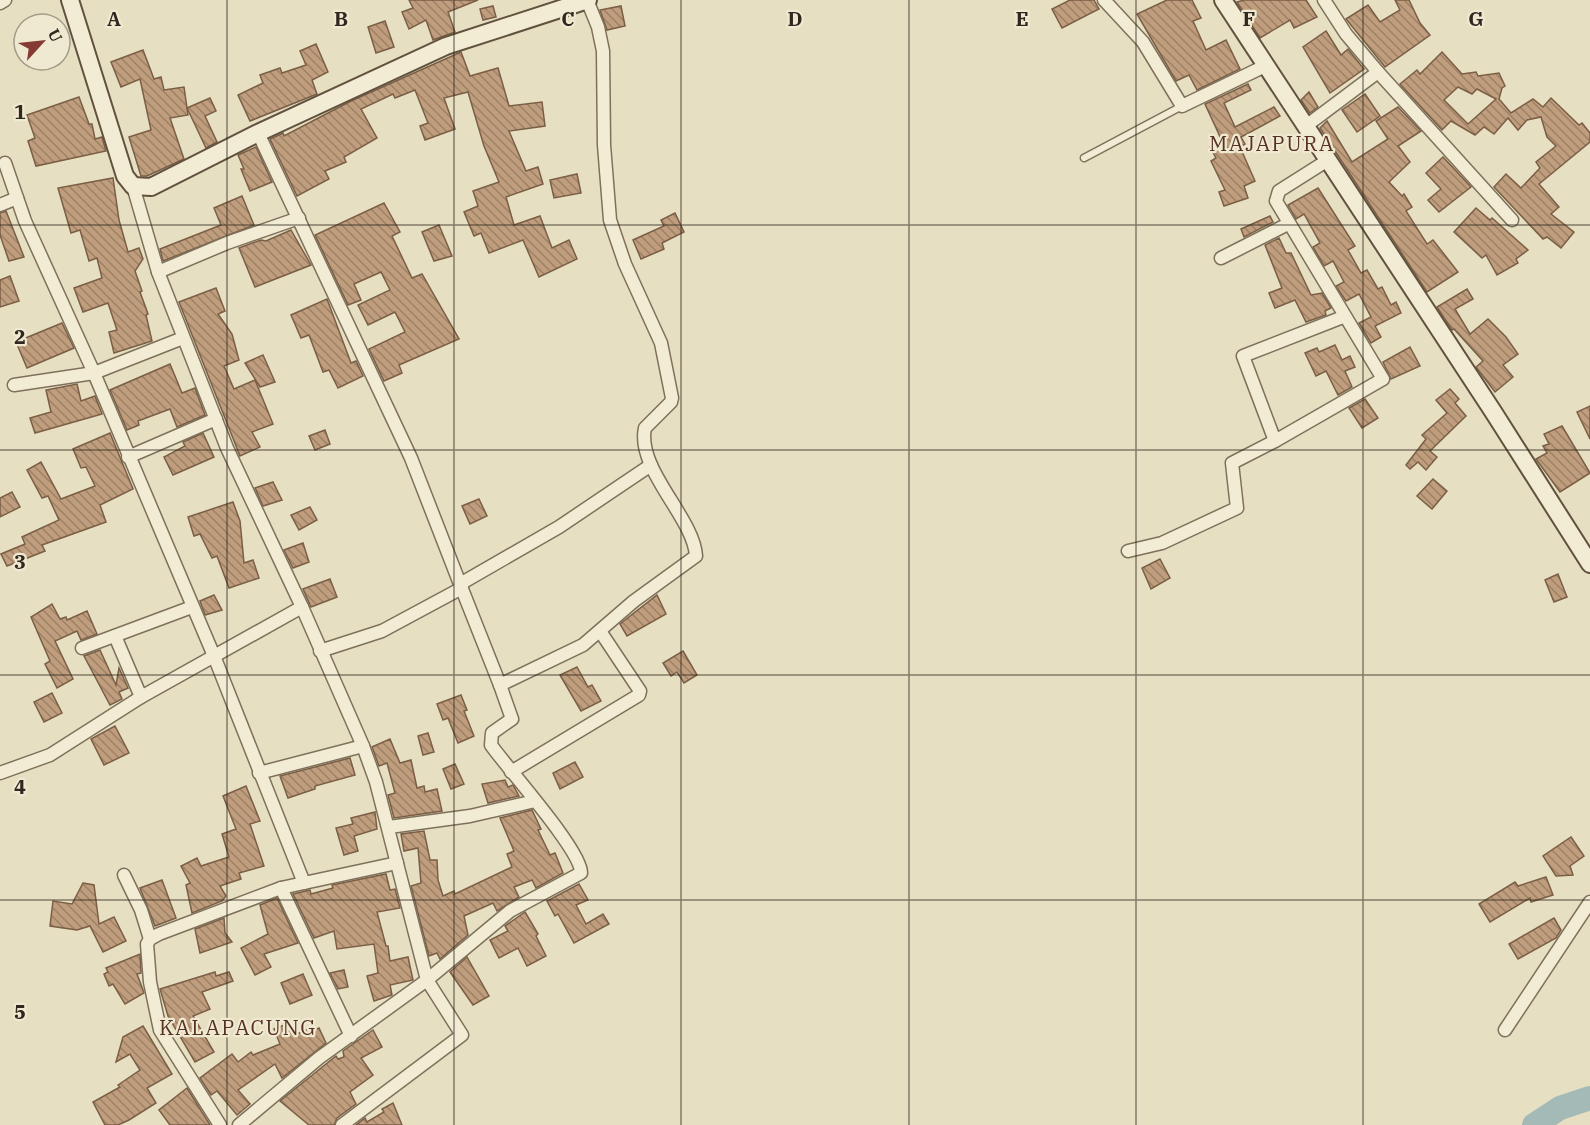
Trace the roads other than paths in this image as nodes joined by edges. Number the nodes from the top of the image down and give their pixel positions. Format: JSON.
{"nodes":[{"id":1,"x":5,"y":0,"type":"edge"},
{"id":2,"x":70,"y":0,"type":"edge"},
{"id":3,"x":1104,"y":0,"type":"edge"},
{"id":4,"x":1223,"y":0,"type":"edge"},
{"id":5,"x":1324,"y":0,"type":"edge"},
{"id":6,"x":583,"y":1,"type":"edge"},
{"id":7,"x":0,"y":3,"type":"edge"},
{"id":8,"x":1264,"y":66,"type":"junction"},
{"id":9,"x":1378,"y":72,"type":"junction"},
{"id":10,"x":1182,"y":106,"type":"junction"},
{"id":11,"x":1306,"y":126,"type":"junction"},
{"id":12,"x":258,"y":133,"type":"junction"},
{"id":13,"x":1084,"y":158,"type":"dead end"},
{"id":14,"x":1328,"y":160,"type":"junction"},
{"id":15,"x":5,"y":163,"type":"dead end"},
{"id":16,"x":133,"y":186,"type":"junction"},
{"id":17,"x":17,"y":198,"type":"junction"},
{"id":18,"x":0,"y":205,"type":"edge"},
{"id":19,"x":299,"y":218,"type":"junction"},
{"id":20,"x":1512,"y":220,"type":"dead end"},
{"id":21,"x":1288,"y":224,"type":"junction"},
{"id":22,"x":1221,"y":258,"type":"dead end"},
{"id":23,"x":158,"y":272,"type":"junction"},
{"id":24,"x":1343,"y":316,"type":"junction"},
{"id":25,"x":183,"y":338,"type":"junction"},
{"id":26,"x":94,"y":373,"type":"junction"},
{"id":27,"x":14,"y":385,"type":"dead end"},
{"id":28,"x":216,"y":420,"type":"junction"},
{"id":29,"x":1275,"y":441,"type":"junction"},
{"id":30,"x":128,"y":457,"type":"junction"},
{"id":31,"x":651,"y":465,"type":"junction"},
{"id":32,"x":1128,"y":551,"type":"dead end"},
{"id":33,"x":1590,"y":564,"type":"edge"},
{"id":34,"x":461,"y":586,"type":"junction"},
{"id":35,"x":192,"y":607,"type":"junction"},
{"id":36,"x":302,"y":607,"type":"junction"},
{"id":37,"x":600,"y":631,"type":"junction"},
{"id":38,"x":115,"y":636,"type":"junction"},
{"id":39,"x":82,"y":648,"type":"dead end"},
{"id":40,"x":320,"y":651,"type":"junction"},
{"id":41,"x":214,"y":656,"type":"junction"},
{"id":42,"x":500,"y":685,"type":"junction"},
{"id":43,"x":141,"y":697,"type":"junction"},
{"id":44,"x":363,"y":746,"type":"junction"},
{"id":45,"x":511,"y":772,"type":"junction"},
{"id":46,"x":0,"y":773,"type":"edge"},
{"id":47,"x":260,"y":773,"type":"junction"},
{"id":48,"x":535,"y":801,"type":"junction"},
{"id":49,"x":389,"y":827,"type":"junction"},
{"id":50,"x":397,"y":863,"type":"junction"},
{"id":51,"x":124,"y":874,"type":"dead end"},
{"id":52,"x":304,"y":883,"type":"junction"},
{"id":53,"x":281,"y":888,"type":"junction"},
{"id":54,"x":1590,"y":902,"type":"edge"},
{"id":55,"x":150,"y":939,"type":"junction"},
{"id":56,"x":427,"y":980,"type":"junction"},
{"id":57,"x":1505,"y":1030,"type":"dead end"},
{"id":58,"x":351,"y":1036,"type":"junction"},
{"id":59,"x":220,"y":1125,"type":"edge"},
{"id":60,"x":239,"y":1125,"type":"edge"},
{"id":61,"x":342,"y":1125,"type":"edge"}],
"edges":[{"from":1,"to":7,"type":"street"},
{"from":2,"to":16,"type":"street"},
{"from":3,"to":10,"type":"street"},
{"from":4,"to":8,"type":"street"},
{"from":5,"to":9,"type":"street"},
{"from":6,"to":12,"type":"street"},
{"from":6,"to":31,"type":"street"},
{"from":8,"to":10,"type":"street"},
{"from":8,"to":11,"type":"street"},
{"from":9,"to":11,"type":"street"},
{"from":9,"to":20,"type":"street"},
{"from":10,"to":13,"type":"lane"},
{"from":11,"to":14,"type":"street"},
{"from":12,"to":16,"type":"street"},
{"from":12,"to":19,"type":"street"},
{"from":14,"to":21,"type":"street"},
{"from":14,"to":33,"type":"street"},
{"from":15,"to":17,"type":"street"},
{"from":16,"to":23,"type":"street"},
{"from":17,"to":18,"type":"street"},
{"from":17,"to":26,"type":"street"},
{"from":19,"to":23,"type":"street"},
{"from":19,"to":34,"type":"street"},
{"from":21,"to":22,"type":"street"},
{"from":21,"to":24,"type":"street"},
{"from":23,"to":25,"type":"street"},
{"from":24,"to":29,"type":"street"},
{"from":24,"to":29,"type":"street"},
{"from":25,"to":26,"type":"street"},
{"from":25,"to":28,"type":"street"},
{"from":26,"to":27,"type":"street"},
{"from":26,"to":30,"type":"street"},
{"from":28,"to":30,"type":"street"},
{"from":28,"to":36,"type":"street"},
{"from":29,"to":32,"type":"street"},
{"from":30,"to":35,"type":"street"},
{"from":31,"to":34,"type":"street"},
{"from":31,"to":37,"type":"street"},
{"from":34,"to":40,"type":"street"},
{"from":34,"to":42,"type":"street"},
{"from":35,"to":38,"type":"street"},
{"from":35,"to":41,"type":"street"},
{"from":36,"to":40,"type":"street"},
{"from":36,"to":41,"type":"street"},
{"from":37,"to":42,"type":"street"},
{"from":37,"to":45,"type":"street"},
{"from":38,"to":39,"type":"street"},
{"from":38,"to":43,"type":"street"},
{"from":40,"to":44,"type":"street"},
{"from":41,"to":43,"type":"street"},
{"from":41,"to":47,"type":"street"},
{"from":42,"to":45,"type":"street"},
{"from":43,"to":46,"type":"street"},
{"from":44,"to":47,"type":"street"},
{"from":44,"to":49,"type":"street"},
{"from":45,"to":48,"type":"street"},
{"from":47,"to":52,"type":"street"},
{"from":48,"to":49,"type":"street"},
{"from":48,"to":56,"type":"street"},
{"from":49,"to":50,"type":"street"},
{"from":50,"to":52,"type":"street"},
{"from":50,"to":56,"type":"street"},
{"from":51,"to":55,"type":"street"},
{"from":52,"to":53,"type":"street"},
{"from":53,"to":55,"type":"street"},
{"from":53,"to":58,"type":"street"},
{"from":54,"to":57,"type":"street"},
{"from":55,"to":59,"type":"street"},
{"from":56,"to":58,"type":"street"},
{"from":56,"to":61,"type":"street"},
{"from":58,"to":60,"type":"street"}]}
